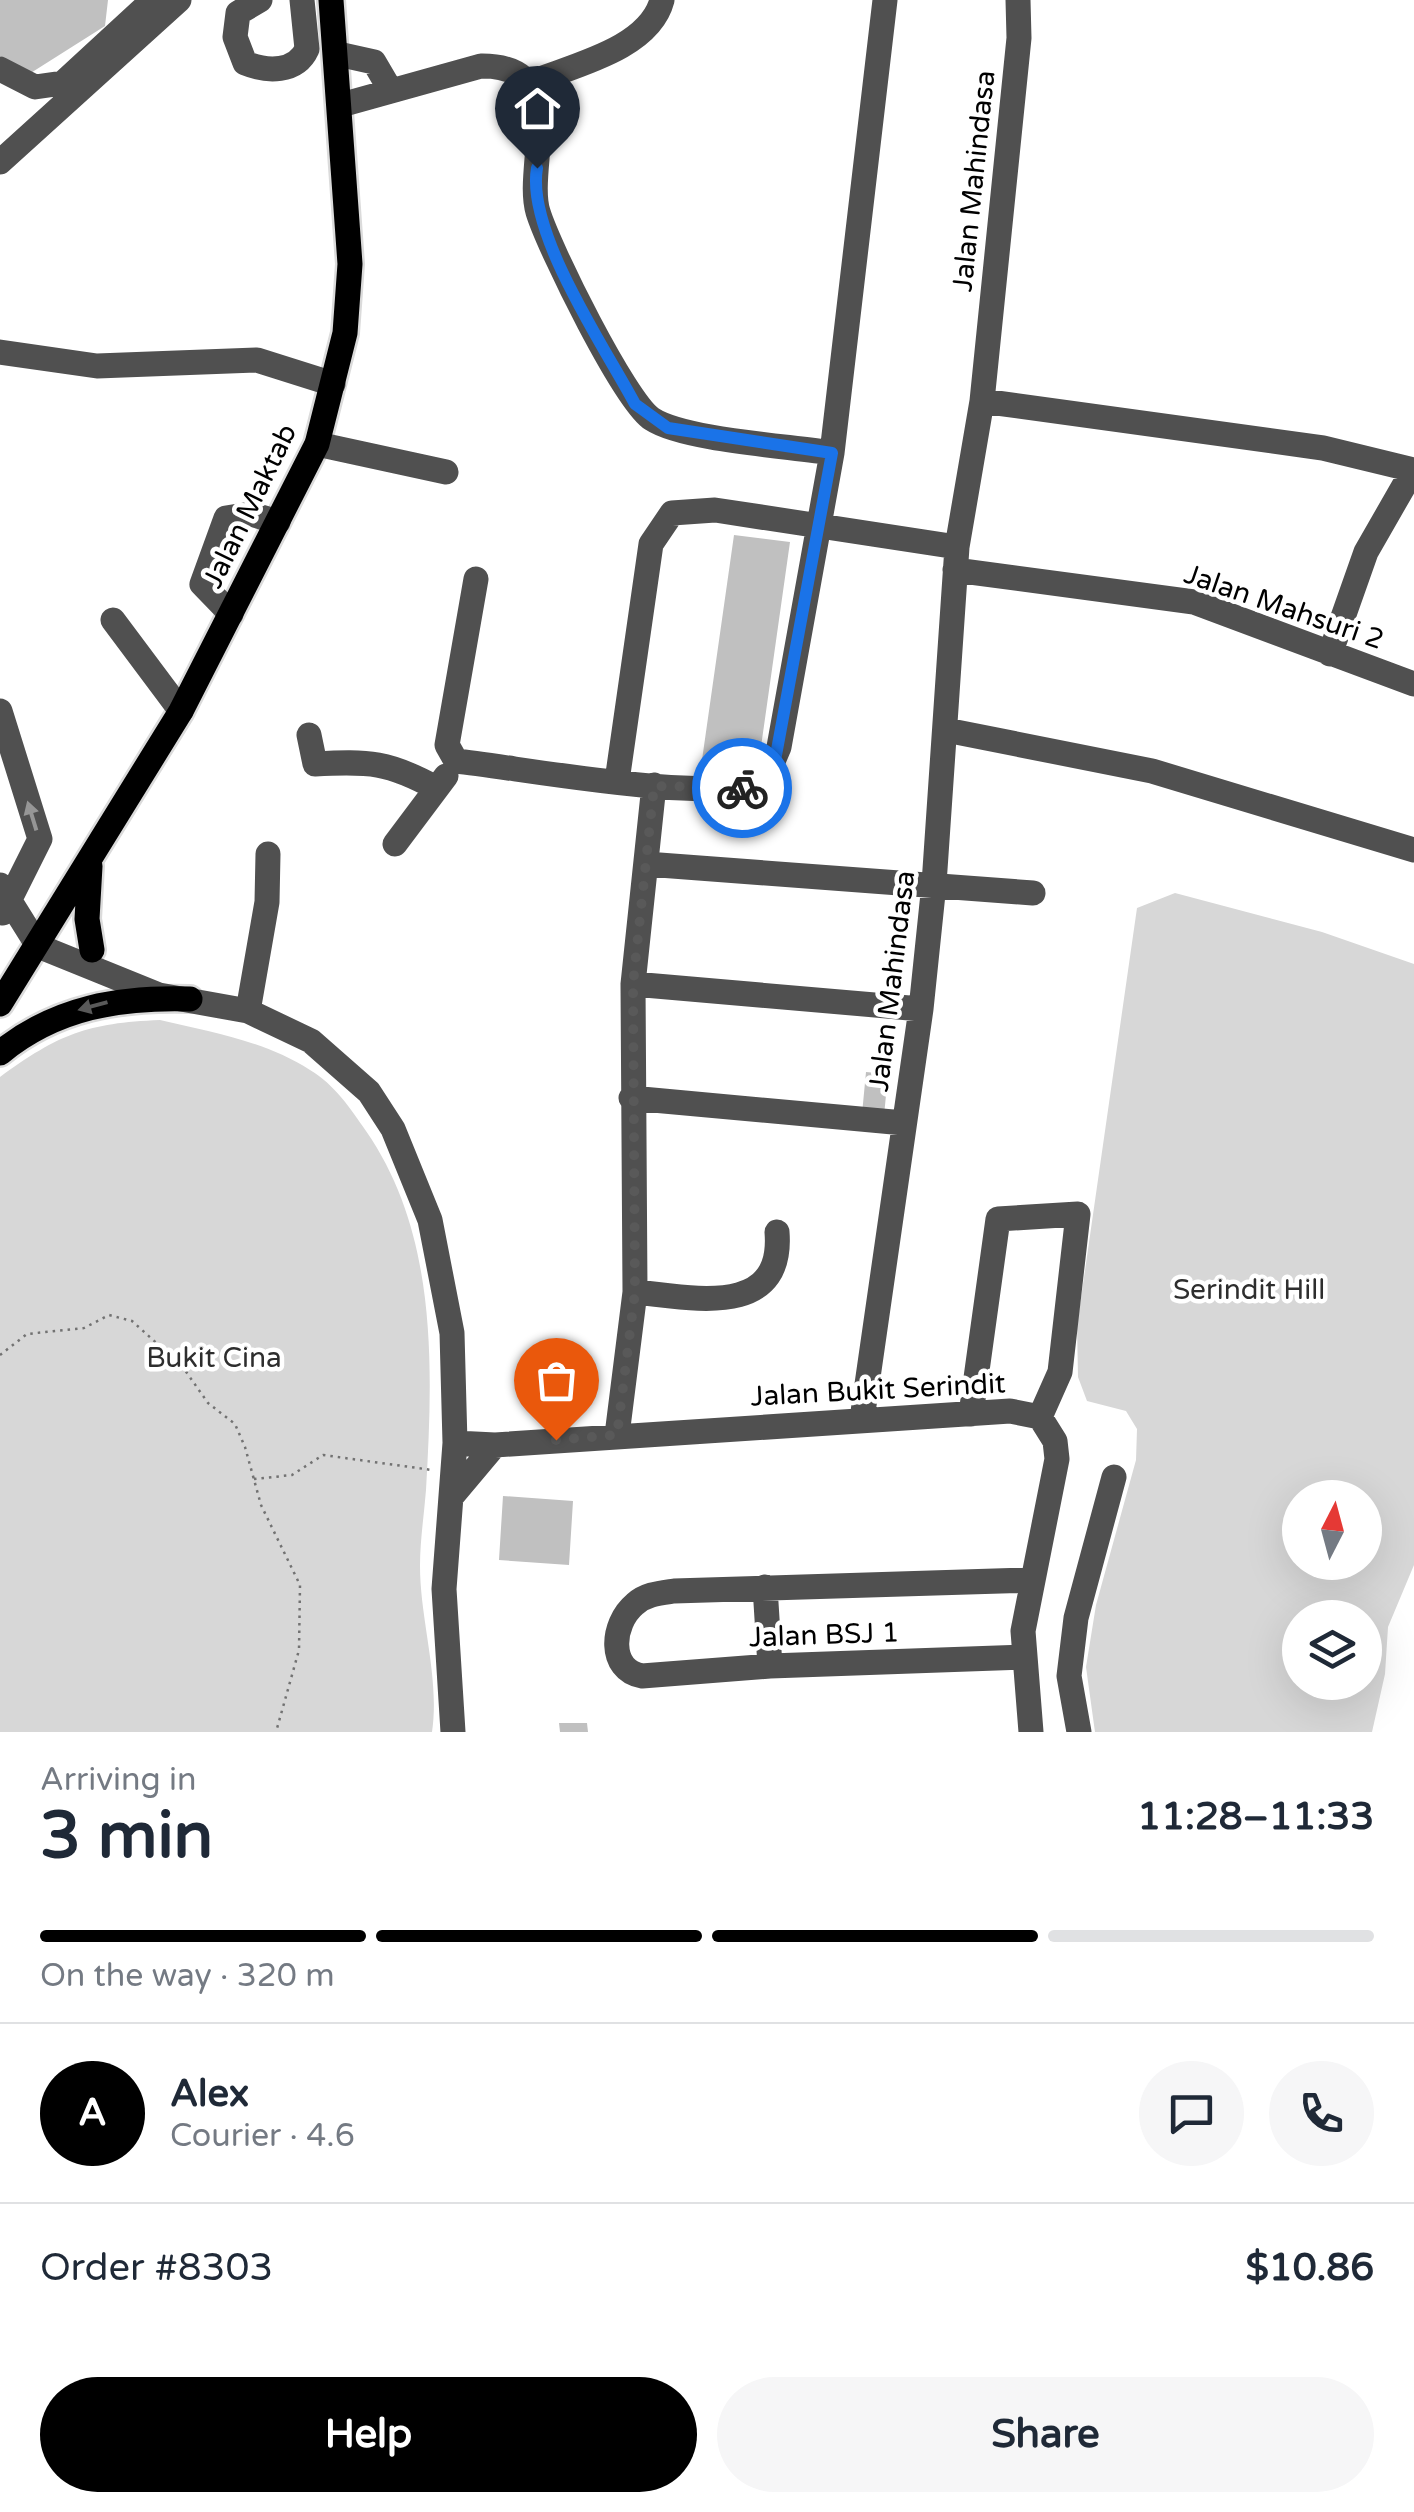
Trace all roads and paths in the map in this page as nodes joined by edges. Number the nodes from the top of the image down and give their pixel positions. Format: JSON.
{"nodes":[{"id":1,"x":153,"y":0,"type":"edge"},
{"id":2,"x":179,"y":0,"type":"edge"},
{"id":3,"x":260,"y":0,"type":"edge"},
{"id":4,"x":302,"y":0,"type":"edge"},
{"id":5,"x":332,"y":0,"type":"edge"},
{"id":6,"x":662,"y":0,"type":"edge"},
{"id":7,"x":886,"y":0,"type":"edge"},
{"id":8,"x":1018,"y":0,"type":"edge"},
{"id":9,"x":338,"y":54,"type":"junction"},
{"id":10,"x":0,"y":69,"type":"edge"},
{"id":11,"x":527,"y":84,"type":"junction"},
{"id":12,"x":391,"y":91,"type":"junction"},
{"id":13,"x":341,"y":106,"type":"junction"},
{"id":14,"x":0,"y":162,"type":"edge"},
{"id":15,"x":0,"y":352,"type":"edge"},
{"id":16,"x":333,"y":384,"type":"junction"},
{"id":17,"x":982,"y":402,"type":"junction"},
{"id":18,"x":317,"y":444,"type":"junction"},
{"id":19,"x":832,"y":453,"type":"junction"},
{"id":20,"x":1413,"y":470,"type":"edge"},
{"id":21,"x":446,"y":472,"type":"dead end"},
{"id":22,"x":278,"y":522,"type":"junction"},
{"id":23,"x":820,"y":524,"type":"junction"},
{"id":24,"x":956,"y":558,"type":"junction"},
{"id":25,"x":476,"y":579,"type":"dead end"},
{"id":26,"x":231,"y":614,"type":"junction"},
{"id":27,"x":113,"y":620,"type":"dead end"},
{"id":28,"x":1330,"y":654,"type":"junction"},
{"id":29,"x":1414,"y":684,"type":"edge"},
{"id":30,"x":0,"y":711,"type":"edge"},
{"id":31,"x":181,"y":711,"type":"junction"},
{"id":32,"x":946,"y":730,"type":"junction"},
{"id":33,"x":309,"y":735,"type":"dead end"},
{"id":34,"x":456,"y":761,"type":"junction"},
{"id":35,"x":617,"y":781,"type":"junction"},
{"id":36,"x":654,"y":786,"type":"junction"},
{"id":37,"x":436,"y":788,"type":"junction"},
{"id":38,"x":395,"y":844,"type":"dead end"},
{"id":39,"x":1414,"y":850,"type":"edge"},
{"id":40,"x":268,"y":854,"type":"dead end"},
{"id":41,"x":91,"y":856,"type":"junction"},
{"id":42,"x":646,"y":864,"type":"junction"},
{"id":43,"x":934,"y":884,"type":"junction"},
{"id":44,"x":1033,"y":893,"type":"dead end"},
{"id":45,"x":3,"y":902,"type":"edge"},
{"id":46,"x":38,"y":934,"type":"junction"},
{"id":47,"x":92,"y":950,"type":"junction"},
{"id":48,"x":633,"y":984,"type":"junction"},
{"id":49,"x":190,"y":999,"type":"junction"},
{"id":50,"x":0,"y":1004,"type":"edge"},
{"id":51,"x":921,"y":1009,"type":"junction"},
{"id":52,"x":248,"y":1011,"type":"junction"},
{"id":53,"x":0,"y":1053,"type":"edge"},
{"id":54,"x":631,"y":1098,"type":"junction"},
{"id":55,"x":904,"y":1124,"type":"junction"},
{"id":56,"x":777,"y":1232,"type":"dead end"},
{"id":57,"x":635,"y":1292,"type":"junction"},
{"id":58,"x":0,"y":1355,"type":"edge"},
{"id":59,"x":456,"y":1394,"type":"junction"},
{"id":60,"x":971,"y":1414,"type":"junction"},
{"id":61,"x":1040,"y":1417,"type":"junction"},
{"id":62,"x":862,"y":1419,"type":"junction"},
{"id":63,"x":617,"y":1435,"type":"junction"},
{"id":64,"x":495,"y":1445,"type":"junction"},
{"id":65,"x":454,"y":1455,"type":"junction"},
{"id":66,"x":1114,"y":1477,"type":"dead end"},
{"id":67,"x":254,"y":1479,"type":"junction"},
{"id":68,"x":453,"y":1494,"type":"junction"},
{"id":69,"x":1030,"y":1580,"type":"junction"},
{"id":70,"x":765,"y":1587,"type":"junction"},
{"id":71,"x":1023,"y":1657,"type":"junction"},
{"id":72,"x":770,"y":1666,"type":"junction"},
{"id":73,"x":454,"y":1729,"type":"edge"},
{"id":74,"x":276,"y":1732,"type":"edge"},
{"id":75,"x":1031,"y":1732,"type":"edge"},
{"id":76,"x":1078,"y":1732,"type":"edge"}],
"edges":[{"from":1,"to":10,"type":"street"},
{"from":2,"to":14,"type":"street"},
{"from":3,"to":4,"type":"street"},
{"from":5,"to":9,"type":"main road","name":"Jalan Maktab"},
{"from":6,"to":11,"type":"street"},
{"from":7,"to":19,"type":"street"},
{"from":8,"to":17,"type":"street","name":"Jalan Mahindasa"},
{"from":9,"to":12,"type":"street"},
{"from":9,"to":13,"type":"main road","name":"Jalan Maktab"},
{"from":11,"to":12,"type":"street"},
{"from":11,"to":19,"type":"street"},
{"from":12,"to":13,"type":"street"},
{"from":13,"to":16,"type":"main road","name":"Jalan Maktab"},
{"from":15,"to":16,"type":"street"},
{"from":16,"to":18,"type":"main road","name":"Jalan Maktab"},
{"from":17,"to":20,"type":"street"},
{"from":17,"to":24,"type":"street","name":"Jalan Mahindasa"},
{"from":18,"to":21,"type":"street"},
{"from":18,"to":22,"type":"main road","name":"Jalan Maktab"},
{"from":19,"to":23,"type":"street"},
{"from":20,"to":28,"type":"street"},
{"from":22,"to":26,"type":"main road","name":"Jalan Maktab"},
{"from":22,"to":26,"type":"street"},
{"from":23,"to":24,"type":"street"},
{"from":23,"to":35,"type":"street"},
{"from":23,"to":36,"type":"street"},
{"from":24,"to":28,"type":"street","name":"Jalan Mahsuri 2"},
{"from":24,"to":32,"type":"street","name":"Jalan Mahindasa"},
{"from":25,"to":34,"type":"street"},
{"from":26,"to":31,"type":"main road","name":"Jalan Maktab"},
{"from":27,"to":31,"type":"street"},
{"from":28,"to":29,"type":"street","name":"Jalan Mahsuri 2"},
{"from":45,"to":30,"type":"street","one_way":true},
{"from":31,"to":41,"type":"main road","name":"Jalan Maktab"},
{"from":32,"to":39,"type":"street"},
{"from":32,"to":43,"type":"street","name":"Jalan Mahindasa"},
{"from":33,"to":37,"type":"street"},
{"from":34,"to":35,"type":"street"},
{"from":34,"to":37,"type":"street"},
{"from":35,"to":36,"type":"street"},
{"from":36,"to":42,"type":"street"},
{"from":37,"to":38,"type":"street"},
{"from":40,"to":52,"type":"street"},
{"from":41,"to":46,"type":"main road","name":"Jalan Maktab"},
{"from":41,"to":47,"type":"main road"},
{"from":42,"to":43,"type":"street"},
{"from":42,"to":48,"type":"street"},
{"from":43,"to":44,"type":"street"},
{"from":43,"to":51,"type":"street","name":"Jalan Mahindasa"},
{"from":45,"to":46,"type":"street"},
{"from":46,"to":47,"type":"street"},
{"from":46,"to":49,"type":"street"},
{"from":46,"to":50,"type":"main road","name":"Jalan Maktab"},
{"from":47,"to":49,"type":"street"},
{"from":48,"to":51,"type":"street"},
{"from":48,"to":54,"type":"street"},
{"from":49,"to":52,"type":"street"},
{"from":49,"to":53,"type":"main road","one_way":true},
{"from":51,"to":55,"type":"street","name":"Jalan Mahindasa"},
{"from":52,"to":59,"type":"street"},
{"from":54,"to":55,"type":"street"},
{"from":54,"to":57,"type":"street"},
{"from":55,"to":62,"type":"street","name":"Jalan Mahindasa"},
{"from":56,"to":57,"type":"street"},
{"from":57,"to":63,"type":"street"},
{"from":58,"to":67,"type":"path"},
{"from":59,"to":64,"type":"street"},
{"from":59,"to":65,"type":"street"},
{"from":60,"to":61,"type":"street","name":"Jalan Bukit Serindit"},
{"from":60,"to":61,"type":"street"},
{"from":60,"to":62,"type":"street","name":"Jalan Bukit Serindit"},
{"from":61,"to":69,"type":"street","name":"Jalan Bukit Serindit"},
{"from":62,"to":63,"type":"street","name":"Jalan Bukit Serindit"},
{"from":63,"to":64,"type":"street","name":"Jalan Bukit Serindit"},
{"from":64,"to":65,"type":"street","name":"Jalan Bukit Serindit"},
{"from":64,"to":68,"type":"street"},
{"from":65,"to":67,"type":"path"},
{"from":65,"to":68,"type":"street"},
{"from":66,"to":76,"type":"street"},
{"from":67,"to":74,"type":"path"},
{"from":68,"to":73,"type":"street"},
{"from":69,"to":70,"type":"street"},
{"from":69,"to":71,"type":"street","name":"Jalan Bukit Serindit"},
{"from":70,"to":72,"type":"street"},
{"from":70,"to":72,"type":"street","name":"Jalan BSJ 1"},
{"from":71,"to":72,"type":"street","name":"Jalan BSJ 1"},
{"from":71,"to":75,"type":"street","name":"Jalan Bukit Serindit"}]}
